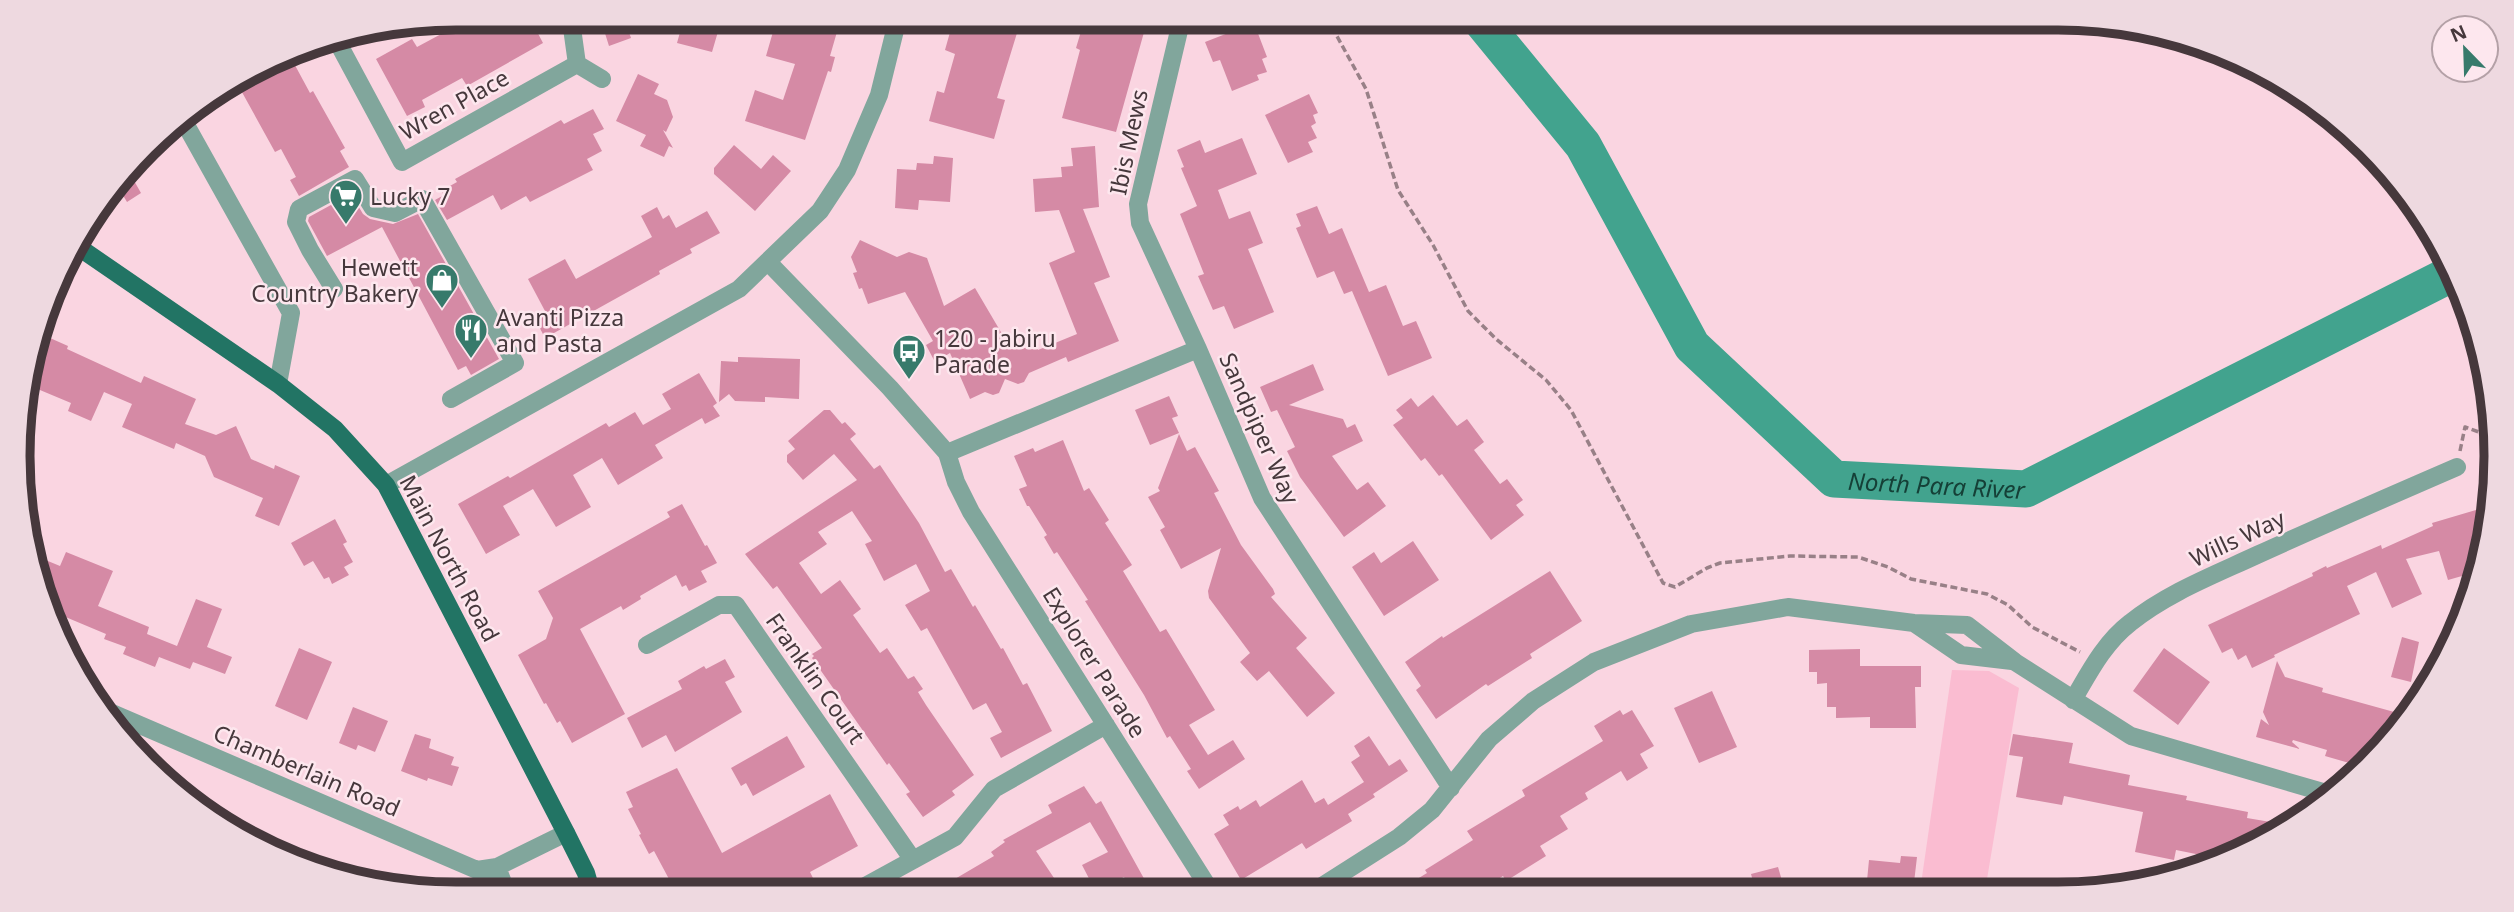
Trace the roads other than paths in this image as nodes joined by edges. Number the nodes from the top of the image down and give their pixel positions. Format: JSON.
{"nodes":[{"id":1,"x":572,"y":30,"type":"edge"},
{"id":2,"x":895,"y":30,"type":"edge"},
{"id":3,"x":1179,"y":30,"type":"edge"},
{"id":4,"x":343,"y":45,"type":"edge"},
{"id":5,"x":577,"y":64,"type":"junction"},
{"id":6,"x":602,"y":79,"type":"dead end"},
{"id":7,"x":187,"y":126,"type":"edge"},
{"id":8,"x":83,"y":250,"type":"edge"},
{"id":9,"x":768,"y":262,"type":"junction"},
{"id":10,"x":334,"y":289,"type":"dead end"},
{"id":11,"x":1198,"y":349,"type":"junction"},
{"id":12,"x":278,"y":384,"type":"junction"},
{"id":13,"x":451,"y":399,"type":"dead end"},
{"id":14,"x":947,"y":453,"type":"junction"},
{"id":15,"x":2457,"y":467,"type":"road end"},
{"id":16,"x":386,"y":485,"type":"junction"},
{"id":17,"x":1914,"y":622,"type":"junction"},
{"id":18,"x":647,"y":645,"type":"dead end"},
{"id":19,"x":2015,"y":662,"type":"junction"},
{"id":20,"x":2073,"y":700,"type":"junction"},
{"id":21,"x":118,"y":715,"type":"edge"},
{"id":22,"x":1106,"y":725,"type":"junction"},
{"id":23,"x":1451,"y":788,"type":"junction"},
{"id":24,"x":2320,"y":791,"type":"edge"},
{"id":25,"x":566,"y":833,"type":"junction"},
{"id":26,"x":913,"y":860,"type":"junction"},
{"id":27,"x":497,"y":867,"type":"junction"},
{"id":28,"x":503,"y":882,"type":"edge"},
{"id":29,"x":589,"y":882,"type":"edge"},
{"id":30,"x":873,"y":882,"type":"edge"},
{"id":31,"x":1205,"y":882,"type":"edge"},
{"id":32,"x":1327,"y":882,"type":"edge"}],
"edges":[{"from":1,"to":5,"type":"street"},
{"from":2,"to":9,"type":"street"},
{"from":3,"to":11,"type":"street","name":"Ibis Mews"},
{"from":4,"to":5,"type":"street","name":"Wren Place"},
{"from":5,"to":6,"type":"street"},
{"from":7,"to":12,"type":"street"},
{"from":8,"to":12,"type":"main road","name":"Main North Road"},
{"from":9,"to":14,"type":"street"},
{"from":9,"to":16,"type":"street"},
{"from":10,"to":13,"type":"street"},
{"from":11,"to":14,"type":"street","name":"Sandpiper Way"},
{"from":11,"to":23,"type":"street","name":"Sandpiper Way"},
{"from":12,"to":16,"type":"main road","name":"Main North Road"},
{"from":14,"to":22,"type":"street","name":"Explorer Parade"},
{"from":15,"to":20,"type":"street","name":"Wills Way"},
{"from":16,"to":25,"type":"main road","name":"Main North Road"},
{"from":17,"to":19,"type":"street"},
{"from":17,"to":19,"type":"street"},
{"from":17,"to":23,"type":"street"},
{"from":18,"to":26,"type":"street","name":"Franklin Court"},
{"from":19,"to":20,"type":"street"},
{"from":20,"to":24,"type":"street"},
{"from":21,"to":27,"type":"street","name":"Chamberlain Road"},
{"from":22,"to":26,"type":"street"},
{"from":22,"to":31,"type":"street","name":"Explorer Parade"},
{"from":23,"to":32,"type":"street"},
{"from":25,"to":27,"type":"street"},
{"from":25,"to":29,"type":"main road","name":"Main North Road"},
{"from":26,"to":30,"type":"street"},
{"from":27,"to":28,"type":"street"}]}
